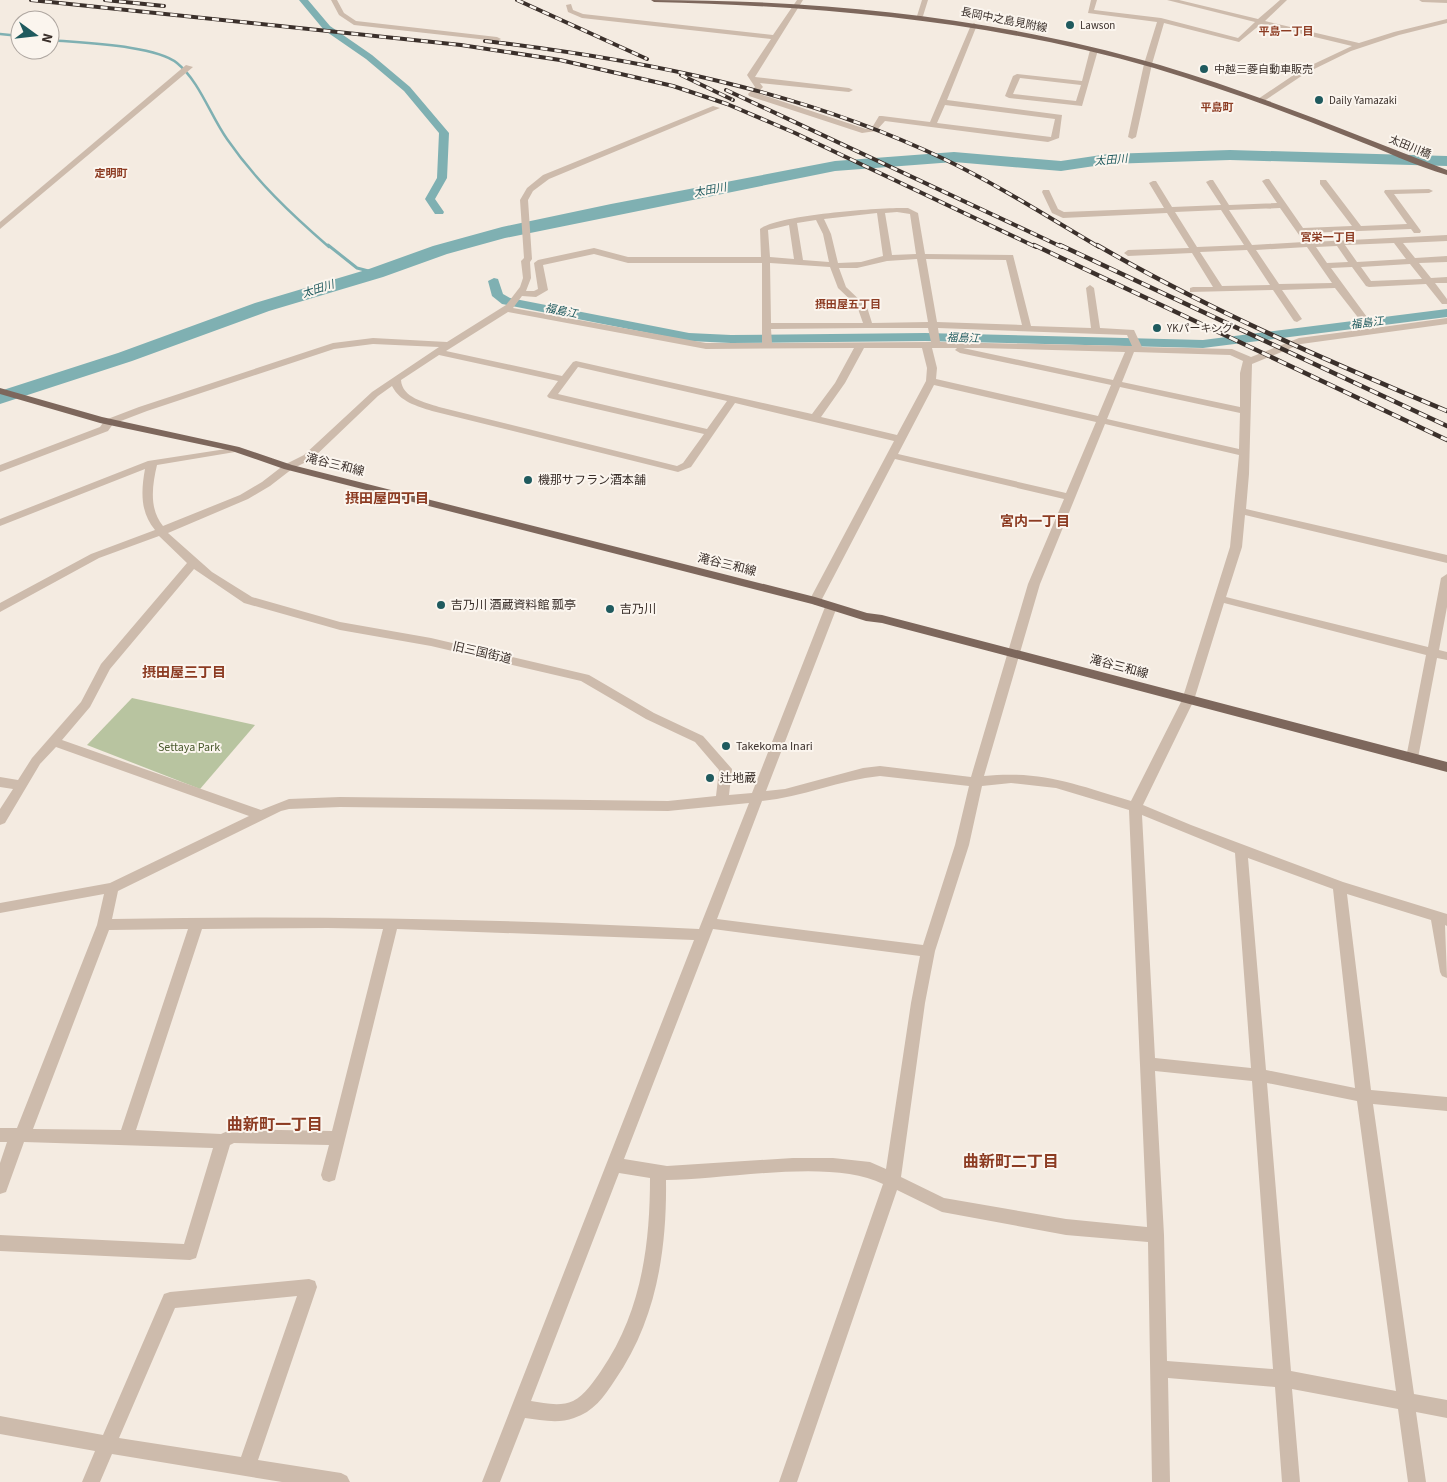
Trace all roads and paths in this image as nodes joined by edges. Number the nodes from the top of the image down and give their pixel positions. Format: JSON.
{"nodes":[{"id":1,"x":334,"y":0,"type":"edge"},
{"id":2,"x":654,"y":0,"type":"edge"},
{"id":3,"x":925,"y":0,"type":"edge"},
{"id":4,"x":1094,"y":0,"type":"edge"},
{"id":5,"x":1170,"y":0,"type":"edge"},
{"id":6,"x":1284,"y":0,"type":"edge"},
{"id":7,"x":1422,"y":0,"type":"edge"},
{"id":8,"x":799,"y":2,"type":"edge"},
{"id":9,"x":1447,"y":2,"type":"edge"},
{"id":10,"x":569,"y":6,"type":"dead end"},
{"id":11,"x":920,"y":16,"type":"junction"},
{"id":12,"x":1161,"y":20,"type":"junction"},
{"id":13,"x":1447,"y":21,"type":"edge"},
{"id":14,"x":1260,"y":22,"type":"junction"},
{"id":15,"x":974,"y":25,"type":"junction"},
{"id":16,"x":777,"y":38,"type":"junction"},
{"id":17,"x":497,"y":39,"type":"dead end"},
{"id":18,"x":1358,"y":45,"type":"junction"},
{"id":19,"x":1094,"y":50,"type":"junction"},
{"id":20,"x":1148,"y":64,"type":"junction"},
{"id":21,"x":189,"y":67,"type":"dead end"},
{"id":22,"x":753,"y":80,"type":"junction"},
{"id":23,"x":1084,"y":83,"type":"junction"},
{"id":24,"x":849,"y":90,"type":"dead end"},
{"id":25,"x":1261,"y":100,"type":"junction"},
{"id":26,"x":942,"y":102,"type":"junction"},
{"id":27,"x":716,"y":108,"type":"dead end"},
{"id":28,"x":934,"y":124,"type":"junction"},
{"id":29,"x":1132,"y":137,"type":"dead end"},
{"id":30,"x":1366,"y":141,"type":"joint"},
{"id":31,"x":1447,"y":173,"type":"edge"},
{"id":32,"x":1266,"y":181,"type":"dead end"},
{"id":33,"x":1210,"y":182,"type":"dead end"},
{"id":34,"x":1323,"y":182,"type":"dead end"},
{"id":35,"x":1153,"y":183,"type":"dead end"},
{"id":36,"x":1429,"y":191,"type":"dead end"},
{"id":37,"x":1046,"y":192,"type":"dead end"},
{"id":38,"x":1281,"y":205,"type":"junction"},
{"id":39,"x":1226,"y":208,"type":"junction"},
{"id":40,"x":1170,"y":210,"type":"junction"},
{"id":41,"x":881,"y":211,"type":"junction"},
{"id":42,"x":819,"y":218,"type":"junction"},
{"id":43,"x":793,"y":222,"type":"junction"},
{"id":44,"x":1,"y":224,"type":"edge"},
{"id":45,"x":1413,"y":226,"type":"junction"},
{"id":46,"x":1358,"y":228,"type":"junction"},
{"id":47,"x":1301,"y":231,"type":"junction"},
{"id":48,"x":1447,"y":238,"type":"edge"},
{"id":49,"x":1423,"y":239,"type":"junction"},
{"id":50,"x":1396,"y":240,"type":"junction"},
{"id":51,"x":1339,"y":243,"type":"junction"},
{"id":52,"x":1310,"y":244,"type":"junction"},
{"id":53,"x":1250,"y":247,"type":"junction"},
{"id":54,"x":1196,"y":250,"type":"junction"},
{"id":55,"x":1128,"y":253,"type":"dead end"},
{"id":56,"x":922,"y":256,"type":"junction"},
{"id":57,"x":888,"y":258,"type":"junction"},
{"id":58,"x":766,"y":260,"type":"junction"},
{"id":59,"x":1447,"y":260,"type":"edge"},
{"id":60,"x":1412,"y":261,"type":"junction"},
{"id":61,"x":799,"y":262,"type":"junction"},
{"id":62,"x":834,"y":264,"type":"junction"},
{"id":63,"x":1355,"y":264,"type":"junction"},
{"id":64,"x":1325,"y":266,"type":"junction"},
{"id":65,"x":1427,"y":280,"type":"junction"},
{"id":66,"x":1447,"y":280,"type":"edge"},
{"id":67,"x":1338,"y":285,"type":"junction"},
{"id":68,"x":1275,"y":287,"type":"junction"},
{"id":69,"x":1090,"y":288,"type":"dead end"},
{"id":70,"x":1219,"y":289,"type":"junction"},
{"id":71,"x":1193,"y":290,"type":"dead end"},
{"id":72,"x":520,"y":295,"type":"junction"},
{"id":73,"x":1445,"y":302,"type":"dead end"},
{"id":74,"x":508,"y":308,"type":"junction"},
{"id":75,"x":1297,"y":320,"type":"dead end"},
{"id":76,"x":1447,"y":321,"type":"edge"},
{"id":77,"x":868,"y":326,"type":"junction"},
{"id":78,"x":933,"y":327,"type":"junction"},
{"id":79,"x":1027,"y":328,"type":"junction"},
{"id":80,"x":1372,"y":330,"type":"junction"},
{"id":81,"x":1096,"y":331,"type":"junction"},
{"id":82,"x":768,"y":337,"type":"junction"},
{"id":83,"x":933,"y":344,"type":"junction"},
{"id":84,"x":449,"y":345,"type":"junction"},
{"id":85,"x":861,"y":346,"type":"junction"},
{"id":86,"x":1135,"y":348,"type":"junction"},
{"id":87,"x":437,"y":352,"type":"junction"},
{"id":88,"x":1250,"y":360,"type":"junction"},
{"id":89,"x":396,"y":379,"type":"junction"},
{"id":90,"x":565,"y":380,"type":"junction"},
{"id":91,"x":931,"y":381,"type":"junction"},
{"id":92,"x":1116,"y":383,"type":"junction"},
{"id":93,"x":0,"y":391,"type":"edge"},
{"id":94,"x":733,"y":399,"type":"junction"},
{"id":95,"x":1244,"y":411,"type":"junction"},
{"id":96,"x":815,"y":418,"type":"junction"},
{"id":97,"x":1101,"y":420,"type":"junction"},
{"id":98,"x":109,"y":422,"type":"junction"},
{"id":99,"x":710,"y":432,"type":"junction"},
{"id":100,"x":899,"y":439,"type":"junction"},
{"id":101,"x":235,"y":450,"type":"junction"},
{"id":102,"x":1244,"y":453,"type":"junction"},
{"id":103,"x":891,"y":455,"type":"junction"},
{"id":104,"x":152,"y":464,"type":"junction"},
{"id":105,"x":288,"y":467,"type":"junction"},
{"id":106,"x":0,"y":469,"type":"edge"},
{"id":107,"x":1069,"y":497,"type":"junction"},
{"id":108,"x":1242,"y":511,"type":"junction"},
{"id":109,"x":0,"y":523,"type":"edge"},
{"id":110,"x":162,"y":531,"type":"junction"},
{"id":111,"x":1447,"y":559,"type":"edge"},
{"id":112,"x":193,"y":564,"type":"junction"},
{"id":113,"x":1447,"y":578,"type":"edge"},
{"id":114,"x":1221,"y":599,"type":"junction"},
{"id":115,"x":814,"y":601,"type":"junction"},
{"id":116,"x":831,"y":607,"type":"junction"},
{"id":117,"x":0,"y":608,"type":"edge"},
{"id":118,"x":1433,"y":652,"type":"junction"},
{"id":119,"x":1014,"y":654,"type":"junction"},
{"id":120,"x":1447,"y":656,"type":"edge"},
{"id":121,"x":1188,"y":700,"type":"junction"},
{"id":122,"x":53,"y":740,"type":"junction"},
{"id":123,"x":1412,"y":758,"type":"junction"},
{"id":124,"x":1447,"y":767,"type":"edge"},
{"id":125,"x":0,"y":782,"type":"edge"},
{"id":126,"x":976,"y":782,"type":"junction"},
{"id":127,"x":20,"y":785,"type":"junction"},
{"id":128,"x":759,"y":796,"type":"junction"},
{"id":129,"x":723,"y":800,"type":"junction"},
{"id":130,"x":1135,"y":807,"type":"junction"},
{"id":131,"x":262,"y":815,"type":"junction"},
{"id":132,"x":0,"y":820,"type":"edge"},
{"id":133,"x":1241,"y":848,"type":"junction"},
{"id":134,"x":1339,"y":886,"type":"junction"},
{"id":135,"x":112,"y":888,"type":"junction"},
{"id":136,"x":0,"y":908,"type":"edge"},
{"id":137,"x":1442,"y":919,"type":"edge"},
{"id":138,"x":197,"y":923,"type":"junction"},
{"id":139,"x":391,"y":924,"type":"junction"},
{"id":140,"x":104,"y":925,"type":"junction"},
{"id":141,"x":705,"y":929,"type":"junction"},
{"id":142,"x":928,"y":951,"type":"junction"},
{"id":143,"x":1447,"y":972,"type":"edge"},
{"id":144,"x":1147,"y":1064,"type":"junction"},
{"id":145,"x":1258,"y":1075,"type":"junction"},
{"id":146,"x":1364,"y":1096,"type":"junction"},
{"id":147,"x":1447,"y":1104,"type":"edge"},
{"id":148,"x":0,"y":1135,"type":"edge"},
{"id":149,"x":20,"y":1136,"type":"junction"},
{"id":150,"x":126,"y":1136,"type":"junction"},
{"id":151,"x":337,"y":1138,"type":"junction"},
{"id":152,"x":223,"y":1141,"type":"junction"},
{"id":153,"x":614,"y":1166,"type":"junction"},
{"id":154,"x":658,"y":1172,"type":"junction"},
{"id":155,"x":330,"y":1175,"type":"dead end"},
{"id":156,"x":892,"y":1179,"type":"junction"},
{"id":157,"x":0,"y":1187,"type":"edge"},
{"id":158,"x":1156,"y":1235,"type":"junction"},
{"id":159,"x":0,"y":1243,"type":"edge"},
{"id":160,"x":1160,"y":1368,"type":"junction"},
{"id":161,"x":1285,"y":1380,"type":"junction"},
{"id":162,"x":1407,"y":1402,"type":"junction"},
{"id":163,"x":520,"y":1408,"type":"junction"},
{"id":164,"x":1447,"y":1409,"type":"edge"},
{"id":165,"x":0,"y":1426,"type":"edge"},
{"id":166,"x":108,"y":1444,"type":"junction"},
{"id":167,"x":246,"y":1468,"type":"junction"},
{"id":168,"x":91,"y":1482,"type":"edge"},
{"id":169,"x":341,"y":1482,"type":"edge"},
{"id":170,"x":491,"y":1482,"type":"edge"},
{"id":171,"x":788,"y":1482,"type":"edge"},
{"id":172,"x":1161,"y":1482,"type":"edge"},
{"id":173,"x":1291,"y":1482,"type":"edge"},
{"id":174,"x":1417,"y":1482,"type":"edge"}],
"edges":[{"from":1,"to":17,"type":"street"},
{"from":2,"to":8,"type":"main road","name":"長岡中之島見附線"},
{"from":3,"to":11,"type":"street"},
{"from":4,"to":12,"type":"street"},
{"from":5,"to":14,"type":"street"},
{"from":6,"to":14,"type":"street"},
{"from":7,"to":9,"type":"street"},
{"from":8,"to":11,"type":"main road","name":"長岡中之島見附線"},
{"from":8,"to":16,"type":"street"},
{"from":10,"to":16,"type":"street"},
{"from":11,"to":15,"type":"main road","name":"長岡中之島見附線"},
{"from":12,"to":14,"type":"street"},
{"from":12,"to":20,"type":"street"},
{"from":13,"to":18,"type":"street"},
{"from":14,"to":18,"type":"street"},
{"from":15,"to":19,"type":"main road","name":"長岡中之島見附線"},
{"from":15,"to":26,"type":"street"},
{"from":16,"to":22,"type":"street"},
{"from":18,"to":25,"type":"street"},
{"from":19,"to":20,"type":"main road","name":"長岡中之島見附線"},
{"from":19,"to":23,"type":"street"},
{"from":20,"to":25,"type":"main road","name":"長岡中之島見附線"},
{"from":20,"to":29,"type":"street"},
{"from":21,"to":44,"type":"street"},
{"from":22,"to":24,"type":"street"},
{"from":22,"to":28,"type":"street"},
{"from":23,"to":23,"type":"street"},
{"from":25,"to":30,"type":"main road","name":"長岡中之島見附線"},
{"from":26,"to":28,"type":"street"},
{"from":26,"to":28,"type":"street"},
{"from":27,"to":72,"type":"street"},
{"from":30,"to":31,"type":"main road","name":"太田川橋"},
{"from":32,"to":38,"type":"street"},
{"from":33,"to":39,"type":"street"},
{"from":34,"to":46,"type":"street"},
{"from":35,"to":40,"type":"street"},
{"from":36,"to":45,"type":"street"},
{"from":37,"to":40,"type":"street"},
{"from":38,"to":39,"type":"street"},
{"from":38,"to":47,"type":"street"},
{"from":39,"to":40,"type":"street"},
{"from":39,"to":53,"type":"street"},
{"from":40,"to":54,"type":"street"},
{"from":41,"to":42,"type":"street"},
{"from":41,"to":56,"type":"street"},
{"from":41,"to":57,"type":"street"},
{"from":42,"to":43,"type":"street"},
{"from":42,"to":62,"type":"street"},
{"from":43,"to":58,"type":"street"},
{"from":43,"to":61,"type":"street"},
{"from":45,"to":46,"type":"street"},
{"from":45,"to":49,"type":"street"},
{"from":46,"to":47,"type":"street"},
{"from":47,"to":52,"type":"street"},
{"from":48,"to":49,"type":"street"},
{"from":49,"to":50,"type":"street"},
{"from":50,"to":51,"type":"street"},
{"from":50,"to":60,"type":"street"},
{"from":51,"to":52,"type":"street"},
{"from":51,"to":63,"type":"street"},
{"from":52,"to":53,"type":"street"},
{"from":52,"to":64,"type":"street"},
{"from":53,"to":54,"type":"street"},
{"from":53,"to":68,"type":"street"},
{"from":54,"to":55,"type":"street"},
{"from":54,"to":70,"type":"street"},
{"from":56,"to":57,"type":"street"},
{"from":56,"to":78,"type":"street"},
{"from":56,"to":79,"type":"street"},
{"from":57,"to":62,"type":"street"},
{"from":58,"to":61,"type":"street"},
{"from":58,"to":72,"type":"street"},
{"from":58,"to":82,"type":"street"},
{"from":59,"to":60,"type":"street"},
{"from":60,"to":63,"type":"street"},
{"from":60,"to":65,"type":"street"},
{"from":61,"to":62,"type":"street"},
{"from":62,"to":77,"type":"street"},
{"from":63,"to":64,"type":"street"},
{"from":63,"to":65,"type":"street"},
{"from":64,"to":67,"type":"street"},
{"from":65,"to":66,"type":"street"},
{"from":65,"to":73,"type":"street"},
{"from":67,"to":68,"type":"street"},
{"from":67,"to":80,"type":"street"},
{"from":68,"to":70,"type":"street"},
{"from":68,"to":75,"type":"street"},
{"from":69,"to":81,"type":"street"},
{"from":70,"to":71,"type":"street"},
{"from":72,"to":74,"type":"street"},
{"from":74,"to":82,"type":"street"},
{"from":74,"to":84,"type":"street"},
{"from":76,"to":80,"type":"street"},
{"from":77,"to":78,"type":"street"},
{"from":77,"to":82,"type":"street"},
{"from":78,"to":79,"type":"street"},
{"from":78,"to":83,"type":"street"},
{"from":79,"to":81,"type":"street"},
{"from":80,"to":88,"type":"street"},
{"from":81,"to":86,"type":"street"},
{"from":82,"to":85,"type":"street"},
{"from":83,"to":85,"type":"street"},
{"from":83,"to":86,"type":"street"},
{"from":83,"to":91,"type":"street"},
{"from":83,"to":92,"type":"street"},
{"from":84,"to":87,"type":"street"},
{"from":84,"to":98,"type":"street"},
{"from":85,"to":96,"type":"street"},
{"from":86,"to":88,"type":"street"},
{"from":86,"to":92,"type":"street"},
{"from":87,"to":89,"type":"street"},
{"from":87,"to":90,"type":"street"},
{"from":88,"to":95,"type":"street"},
{"from":89,"to":99,"type":"street"},
{"from":89,"to":105,"type":"street"},
{"from":90,"to":94,"type":"street"},
{"from":90,"to":99,"type":"street"},
{"from":91,"to":97,"type":"street"},
{"from":91,"to":100,"type":"street"},
{"from":92,"to":95,"type":"street"},
{"from":92,"to":97,"type":"street"},
{"from":93,"to":98,"type":"main road","name":"滝谷三和線"},
{"from":94,"to":96,"type":"street"},
{"from":94,"to":99,"type":"street"},
{"from":95,"to":102,"type":"street"},
{"from":96,"to":100,"type":"street"},
{"from":97,"to":102,"type":"street"},
{"from":97,"to":107,"type":"street"},
{"from":98,"to":101,"type":"main road","name":"滝谷三和線"},
{"from":98,"to":106,"type":"street"},
{"from":100,"to":103,"type":"street"},
{"from":101,"to":104,"type":"street"},
{"from":101,"to":105,"type":"main road","name":"滝谷三和線"},
{"from":102,"to":108,"type":"street"},
{"from":103,"to":107,"type":"street"},
{"from":103,"to":115,"type":"street"},
{"from":104,"to":109,"type":"street"},
{"from":104,"to":110,"type":"street","name":"旧三国街道"},
{"from":105,"to":110,"type":"street"},
{"from":105,"to":115,"type":"main road","name":"滝谷三和線"},
{"from":107,"to":119,"type":"street"},
{"from":108,"to":111,"type":"street"},
{"from":108,"to":114,"type":"street"},
{"from":110,"to":112,"type":"street","name":"旧三国街道"},
{"from":110,"to":117,"type":"street"},
{"from":112,"to":122,"type":"street"},
{"from":112,"to":129,"type":"street","name":"旧三国街道"},
{"from":113,"to":118,"type":"street"},
{"from":114,"to":118,"type":"street"},
{"from":114,"to":121,"type":"street"},
{"from":115,"to":116,"type":"main road","name":"滝谷三和線"},
{"from":116,"to":119,"type":"main road","name":"滝谷三和線"},
{"from":116,"to":128,"type":"street"},
{"from":118,"to":120,"type":"street"},
{"from":118,"to":123,"type":"street"},
{"from":119,"to":121,"type":"main road","name":"滝谷三和線"},
{"from":119,"to":126,"type":"street"},
{"from":121,"to":123,"type":"main road","name":"滝谷三和線"},
{"from":121,"to":130,"type":"street"},
{"from":122,"to":127,"type":"street"},
{"from":122,"to":131,"type":"street"},
{"from":123,"to":124,"type":"main road","name":"滝谷三和線"},
{"from":125,"to":127,"type":"street"},
{"from":126,"to":128,"type":"street"},
{"from":126,"to":130,"type":"street"},
{"from":126,"to":142,"type":"street"},
{"from":127,"to":132,"type":"street"},
{"from":128,"to":129,"type":"street"},
{"from":128,"to":141,"type":"street"},
{"from":129,"to":131,"type":"street"},
{"from":130,"to":133,"type":"street"},
{"from":130,"to":144,"type":"street"},
{"from":131,"to":135,"type":"street"},
{"from":133,"to":134,"type":"street"},
{"from":133,"to":145,"type":"street"},
{"from":134,"to":137,"type":"street"},
{"from":134,"to":146,"type":"street"},
{"from":135,"to":136,"type":"street"},
{"from":135,"to":140,"type":"street"},
{"from":137,"to":143,"type":"street"},
{"from":138,"to":139,"type":"street"},
{"from":138,"to":140,"type":"street"},
{"from":138,"to":150,"type":"street"},
{"from":139,"to":141,"type":"street"},
{"from":139,"to":151,"type":"street"},
{"from":140,"to":149,"type":"street"},
{"from":141,"to":142,"type":"street"},
{"from":141,"to":153,"type":"street"},
{"from":142,"to":156,"type":"street"},
{"from":144,"to":145,"type":"street"},
{"from":144,"to":158,"type":"street"},
{"from":145,"to":146,"type":"street"},
{"from":145,"to":161,"type":"street"},
{"from":146,"to":147,"type":"street"},
{"from":146,"to":162,"type":"street"},
{"from":148,"to":149,"type":"street"},
{"from":149,"to":150,"type":"street"},
{"from":149,"to":157,"type":"street"},
{"from":150,"to":152,"type":"street"},
{"from":151,"to":152,"type":"street"},
{"from":151,"to":155,"type":"street"},
{"from":152,"to":159,"type":"street"},
{"from":153,"to":154,"type":"street"},
{"from":153,"to":163,"type":"street"},
{"from":154,"to":156,"type":"street"},
{"from":154,"to":163,"type":"street"},
{"from":156,"to":158,"type":"street"},
{"from":156,"to":171,"type":"street"},
{"from":158,"to":160,"type":"street"},
{"from":160,"to":161,"type":"street"},
{"from":160,"to":172,"type":"street"},
{"from":161,"to":162,"type":"street"},
{"from":161,"to":173,"type":"street"},
{"from":162,"to":164,"type":"street"},
{"from":162,"to":174,"type":"street"},
{"from":163,"to":170,"type":"street"},
{"from":165,"to":166,"type":"street"},
{"from":166,"to":167,"type":"street"},
{"from":166,"to":167,"type":"street"},
{"from":166,"to":168,"type":"street"},
{"from":167,"to":169,"type":"street"}]}
